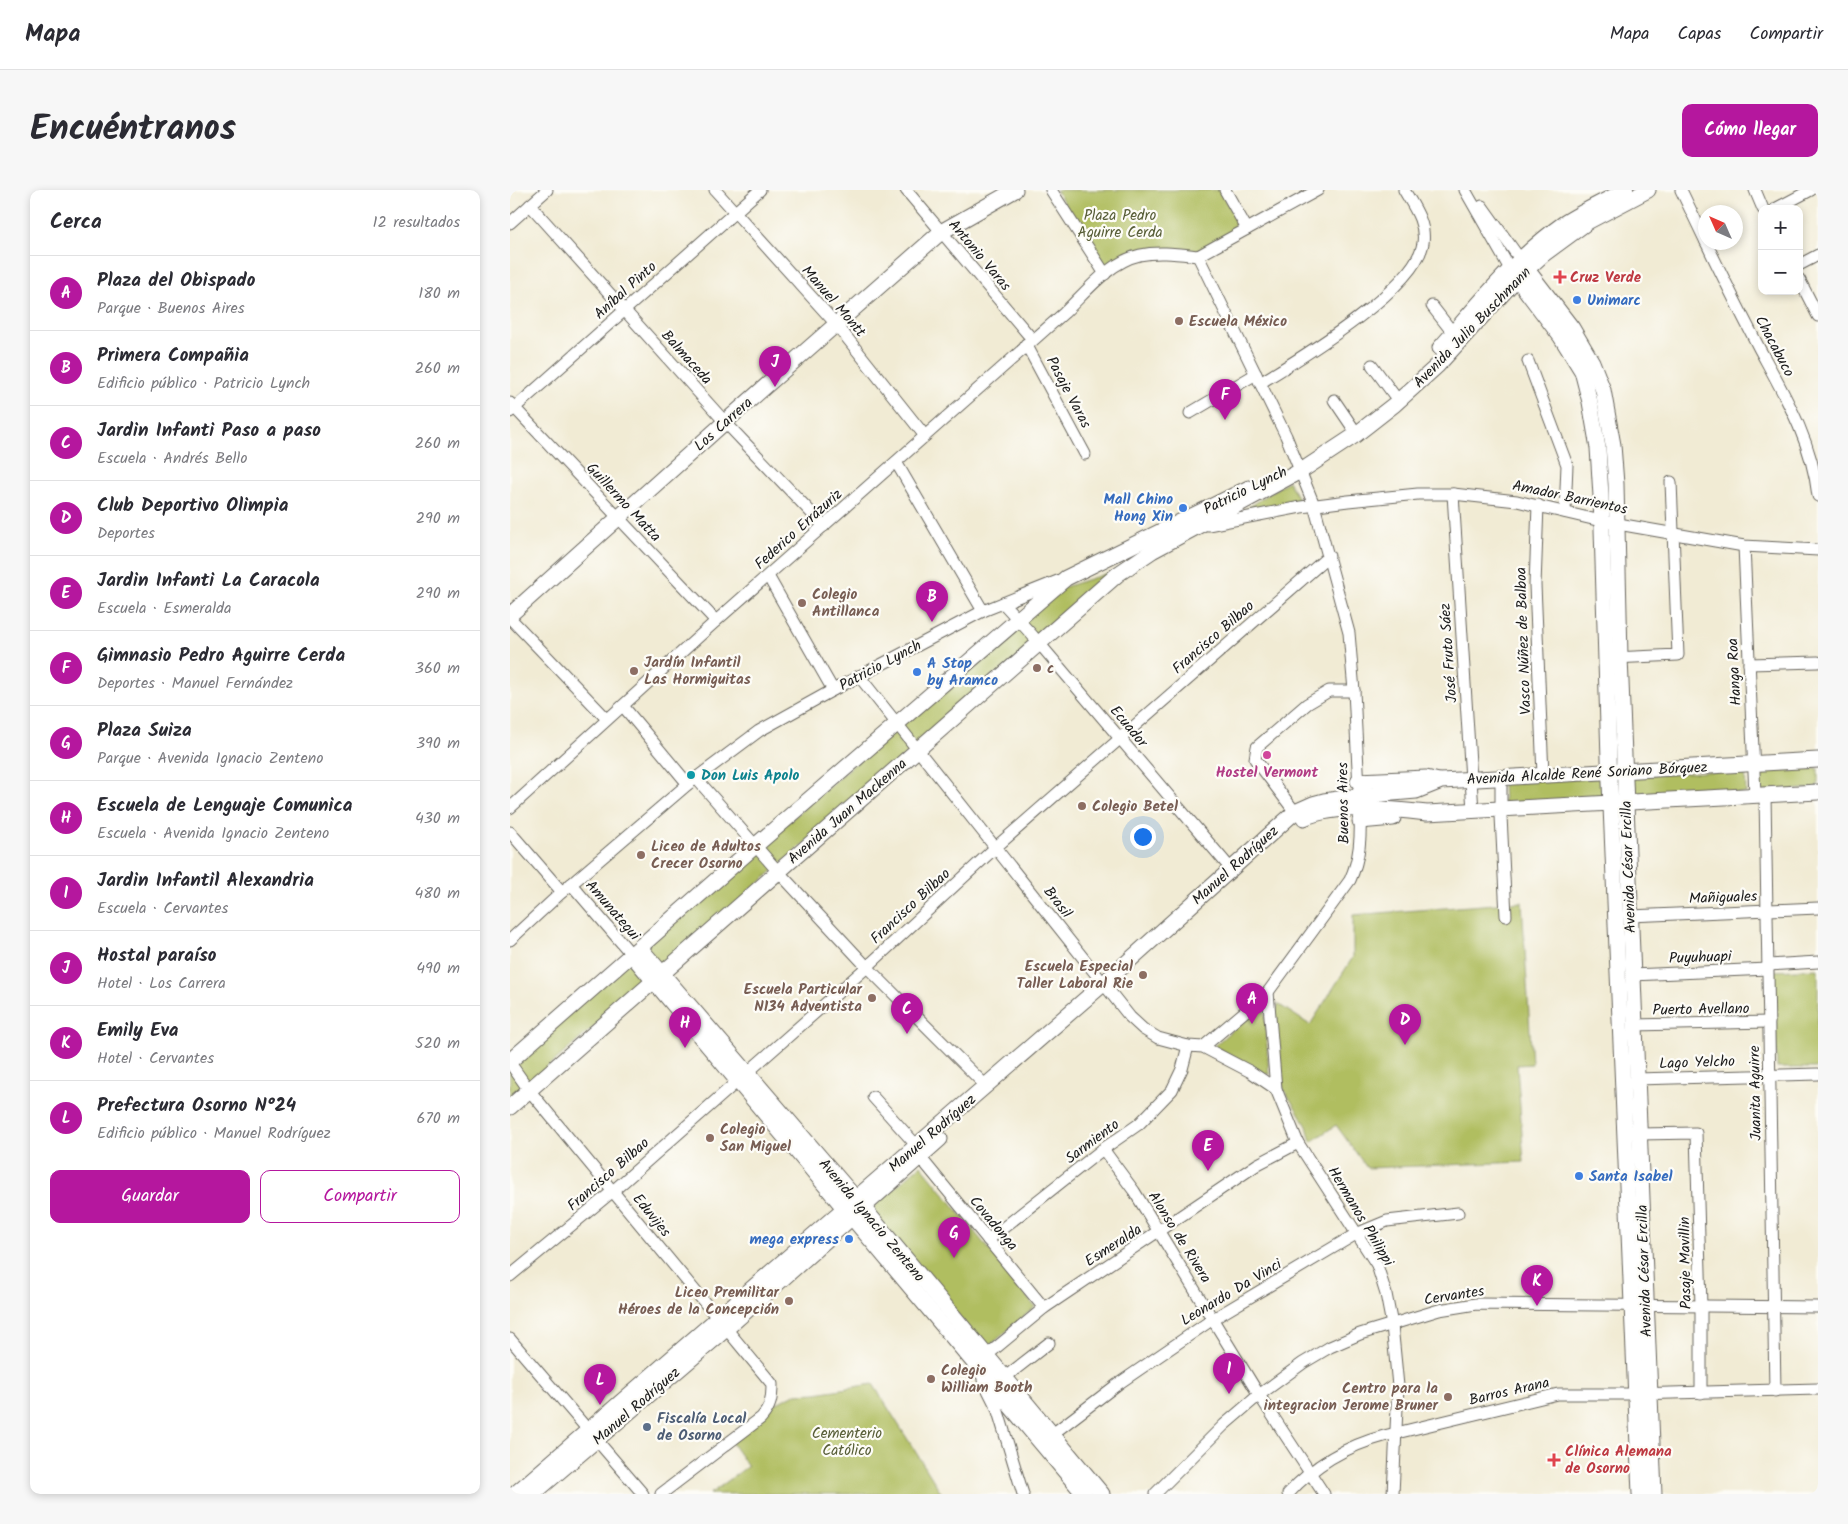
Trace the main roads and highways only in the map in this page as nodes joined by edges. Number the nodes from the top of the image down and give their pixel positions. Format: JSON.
{"nodes":[{"id":1,"x":1015,"y":190,"type":"edge"},
{"id":2,"x":1626,"y":190,"type":"edge"},
{"id":3,"x":1648,"y":190,"type":"edge"},
{"id":4,"x":1519,"y":269,"type":"junction"},
{"id":5,"x":1589,"y":371,"type":"junction"},
{"id":6,"x":1612,"y":438,"type":"junction"},
{"id":7,"x":1597,"y":441,"type":"junction"},
{"id":8,"x":1301,"y":468,"type":"junction"},
{"id":9,"x":1608,"y":522,"type":"junction"},
{"id":10,"x":510,"y":616,"type":"edge"},
{"id":11,"x":1818,"y":760,"type":"edge"},
{"id":12,"x":1617,"y":771,"type":"junction"},
{"id":13,"x":1818,"y":792,"type":"edge"},
{"id":14,"x":1359,"y":802,"type":"junction"},
{"id":15,"x":1618,"y":803,"type":"junction"},
{"id":16,"x":636,"y":951,"type":"junction"},
{"id":17,"x":658,"y":977,"type":"junction"},
{"id":18,"x":1106,"y":987,"type":"junction"},
{"id":19,"x":510,"y":1062,"type":"edge"},
{"id":20,"x":510,"y":1107,"type":"edge"},
{"id":21,"x":918,"y":1152,"type":"junction"},
{"id":22,"x":854,"y":1208,"type":"junction"},
{"id":23,"x":1638,"y":1305,"type":"junction"},
{"id":24,"x":981,"y":1360,"type":"junction"},
{"id":25,"x":1642,"y":1394,"type":"junction"},
{"id":26,"x":593,"y":1436,"type":"junction"},
{"id":27,"x":1046,"y":1438,"type":"junction"},
{"id":28,"x":515,"y":1494,"type":"edge"},
{"id":29,"x":533,"y":1494,"type":"edge"},
{"id":30,"x":1084,"y":1494,"type":"edge"},
{"id":31,"x":1102,"y":1494,"type":"edge"},
{"id":32,"x":1640,"y":1494,"type":"edge"},
{"id":33,"x":1654,"y":1494,"type":"edge"}],
"edges":[{"from":1,"to":10,"type":"main road","name":"Los Carrera"},
{"from":2,"to":4,"type":"main road","name":"Avenida Julio Buschmann"},
{"from":3,"to":4,"type":"main road","name":"Avenida Julio Buschmann"},
{"from":4,"to":5,"type":"main road","name":"Avenida César Ercilla"},
{"from":4,"to":8,"type":"main road","name":"Avenida Julio Buschmann"},
{"from":4,"to":8,"type":"main road","name":"Avenida Julio Buschmann"},
{"from":5,"to":6,"type":"main road","name":"Avenida César Ercilla"},
{"from":5,"to":7,"type":"main road","name":"Avenida César Ercilla"},
{"from":6,"to":7,"type":"main road"},
{"from":6,"to":9,"type":"main road","name":"Avenida César Ercilla"},
{"from":7,"to":9,"type":"main road","name":"Avenida César Ercilla"},
{"from":8,"to":16,"type":"main road","name":"Patricio Lynch"},
{"from":8,"to":17,"type":"main road","name":"Avenida Juan Mackenna"},
{"from":9,"to":12,"type":"main road","name":"Avenida César Ercilla"},
{"from":11,"to":12,"type":"main road","name":"Avenida Alcalde René Soriano Bórquez"},
{"from":12,"to":14,"type":"main road","name":"Avenida Alcalde René Soriano Bórquez"},
{"from":12,"to":15,"type":"main road","name":"Avenida César Ercilla"},
{"from":13,"to":15,"type":"main road","name":"Avenida Alcalde René Soriano Bórquez"},
{"from":14,"to":15,"type":"main road","name":"Avenida Alcalde René Soriano Bórquez"},
{"from":14,"to":18,"type":"main road","name":"Manuel Rodríguez"},
{"from":14,"to":18,"type":"main road","name":"Manuel Rodríguez"},
{"from":15,"to":23,"type":"main road","name":"Avenida César Ercilla"},
{"from":15,"to":23,"type":"main road","name":"Avenida César Ercilla"},
{"from":16,"to":17,"type":"main road","name":"Avenida Ignacio Zenteno"},
{"from":16,"to":19,"type":"main road"},
{"from":17,"to":20,"type":"main road","name":"Avenida Juan Mackenna"},
{"from":17,"to":22,"type":"main road","name":"Avenida Ignacio Zenteno"},
{"from":18,"to":21,"type":"main road","name":"Manuel Rodríguez"},
{"from":18,"to":21,"type":"main road","name":"Manuel Rodríguez"},
{"from":21,"to":22,"type":"main road","name":"Manuel Rodríguez"},
{"from":22,"to":24,"type":"main road","name":"Avenida Ignacio Zenteno"},
{"from":22,"to":26,"type":"main road","name":"Manuel Rodríguez"},
{"from":23,"to":25,"type":"main road","name":"Avenida César Ercilla"},
{"from":24,"to":27,"type":"main road","name":"Avenida Ignacio Zenteno"},
{"from":24,"to":27,"type":"main road","name":"Avenida Ignacio Zenteno"},
{"from":25,"to":32,"type":"main road","name":"Avenida César Ercilla"},
{"from":25,"to":33,"type":"main road","name":"Avenida César Ercilla"},
{"from":26,"to":28,"type":"main road","name":"Manuel Rodríguez"},
{"from":26,"to":29,"type":"main road","name":"Manuel Rodríguez"},
{"from":27,"to":30,"type":"main road","name":"Avenida Ignacio Zenteno"},
{"from":27,"to":31,"type":"main road","name":"Avenida Ignacio Zenteno"}]}
